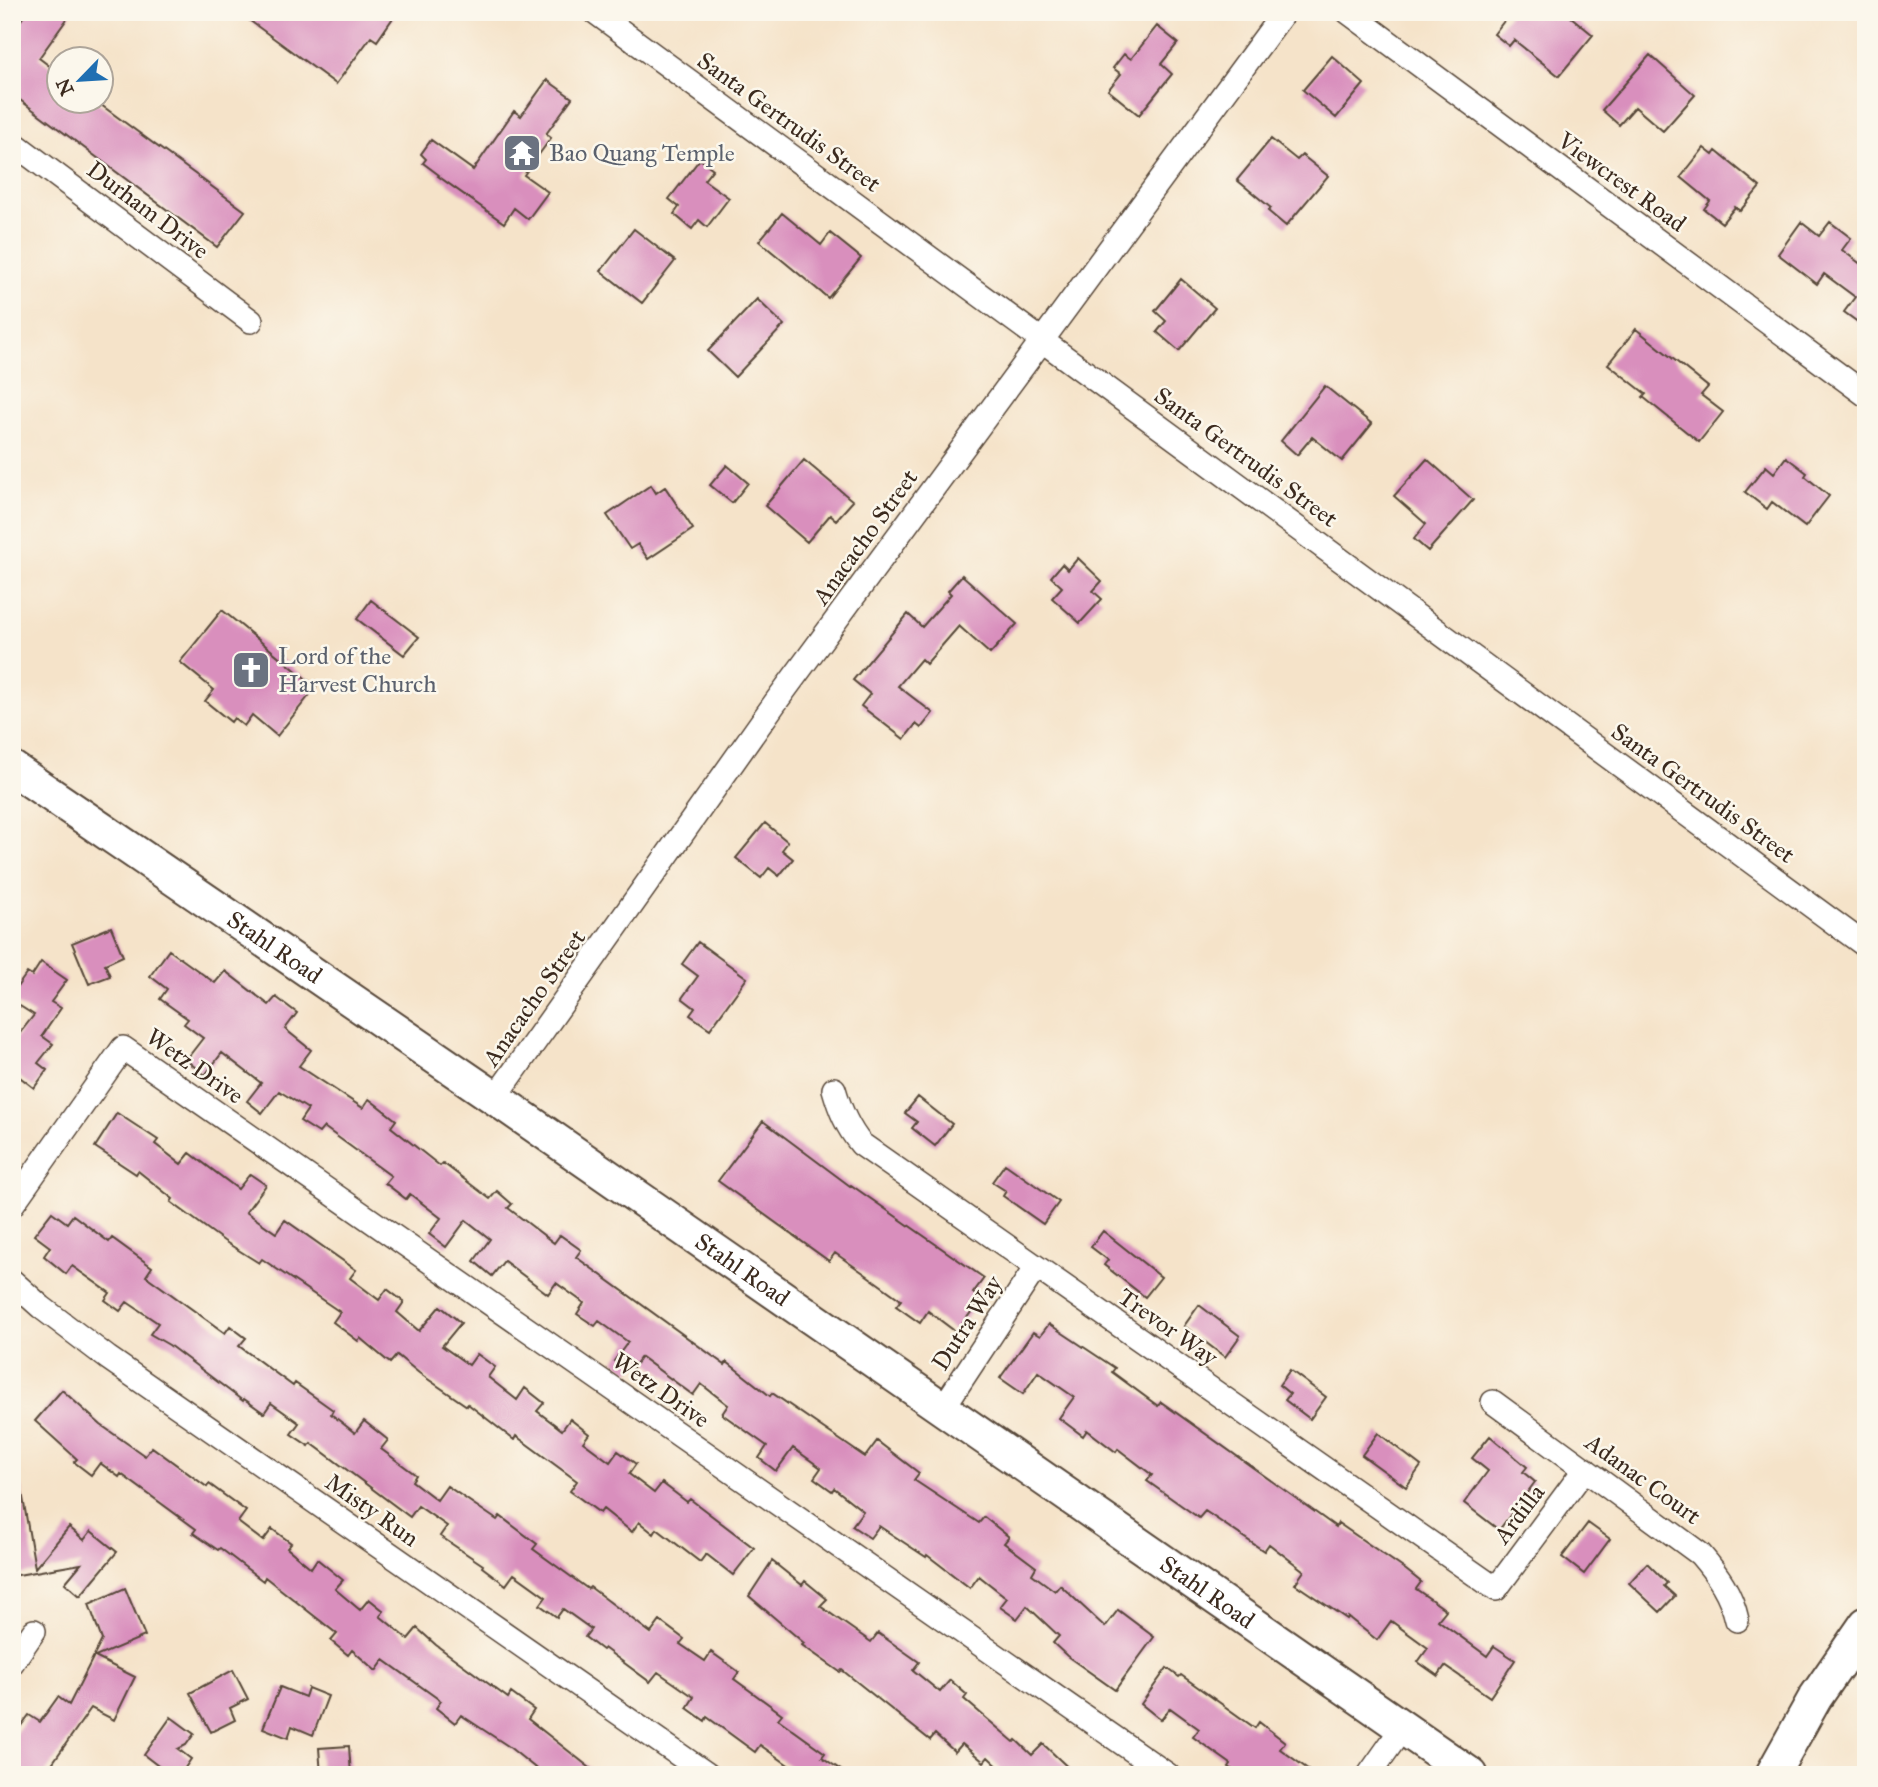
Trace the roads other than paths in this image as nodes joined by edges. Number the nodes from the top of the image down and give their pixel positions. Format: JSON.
{"nodes":[{"id":1,"x":595,"y":12,"type":"edge"},
{"id":2,"x":1284,"y":12,"type":"edge"},
{"id":3,"x":1348,"y":12,"type":"edge"},
{"id":4,"x":12,"y":142,"type":"edge"},
{"id":5,"x":251,"y":321,"type":"dead end"},
{"id":6,"x":1042,"y":340,"type":"junction"},
{"id":7,"x":1866,"y":395,"type":"edge"},
{"id":8,"x":12,"y":768,"type":"edge"},
{"id":9,"x":1866,"y":946,"type":"edge"},
{"id":10,"x":834,"y":1089,"type":"dead end"},
{"id":11,"x":495,"y":1098,"type":"junction"},
{"id":12,"x":12,"y":1205,"type":"edge"},
{"id":13,"x":1036,"y":1267,"type":"junction"},
{"id":14,"x":12,"y":1281,"type":"edge"},
{"id":15,"x":1493,"y":1402,"type":"dead end"},
{"id":16,"x":943,"y":1408,"type":"junction"},
{"id":17,"x":1585,"y":1469,"type":"junction"},
{"id":18,"x":1496,"y":1589,"type":"joint"},
{"id":19,"x":1737,"y":1620,"type":"dead end"},
{"id":20,"x":1866,"y":1624,"type":"edge"},
{"id":21,"x":34,"y":1631,"type":"dead end"},
{"id":22,"x":12,"y":1663,"type":"edge"},
{"id":23,"x":1403,"y":1727,"type":"junction"},
{"id":24,"x":708,"y":1775,"type":"edge"},
{"id":25,"x":1168,"y":1775,"type":"edge"},
{"id":26,"x":1369,"y":1775,"type":"edge"},
{"id":27,"x":1471,"y":1775,"type":"edge"},
{"id":28,"x":1772,"y":1775,"type":"edge"}],
"edges":[{"from":1,"to":6,"type":"street","name":"Santa Gertrudis Street"},
{"from":2,"to":6,"type":"street","name":"Anacacho Street"},
{"from":3,"to":7,"type":"street","name":"Viewcrest Road"},
{"from":4,"to":5,"type":"street","name":"Durham Drive"},
{"from":6,"to":9,"type":"street","name":"Santa Gertrudis Street"},
{"from":6,"to":11,"type":"street","name":"Anacacho Street"},
{"from":8,"to":11,"type":"street","name":"Stahl Road"},
{"from":10,"to":13,"type":"street","name":"Trevor Way"},
{"from":11,"to":16,"type":"street","name":"Stahl Road"},
{"from":12,"to":25,"type":"street","name":"Wetz Drive"},
{"from":13,"to":16,"type":"street","name":"Dutra Way"},
{"from":13,"to":18,"type":"street","name":"Trevor Way"},
{"from":14,"to":24,"type":"street","name":"Misty Run"},
{"from":15,"to":17,"type":"street","name":"Adanac Court"},
{"from":16,"to":23,"type":"street","name":"Stahl Road"},
{"from":17,"to":18,"type":"street","name":"Ardilla"},
{"from":17,"to":19,"type":"street","name":"Adanac Court"},
{"from":20,"to":28,"type":"street"},
{"from":21,"to":22,"type":"street"},
{"from":23,"to":26,"type":"street"},
{"from":23,"to":27,"type":"street","name":"Stahl Road"}]}
